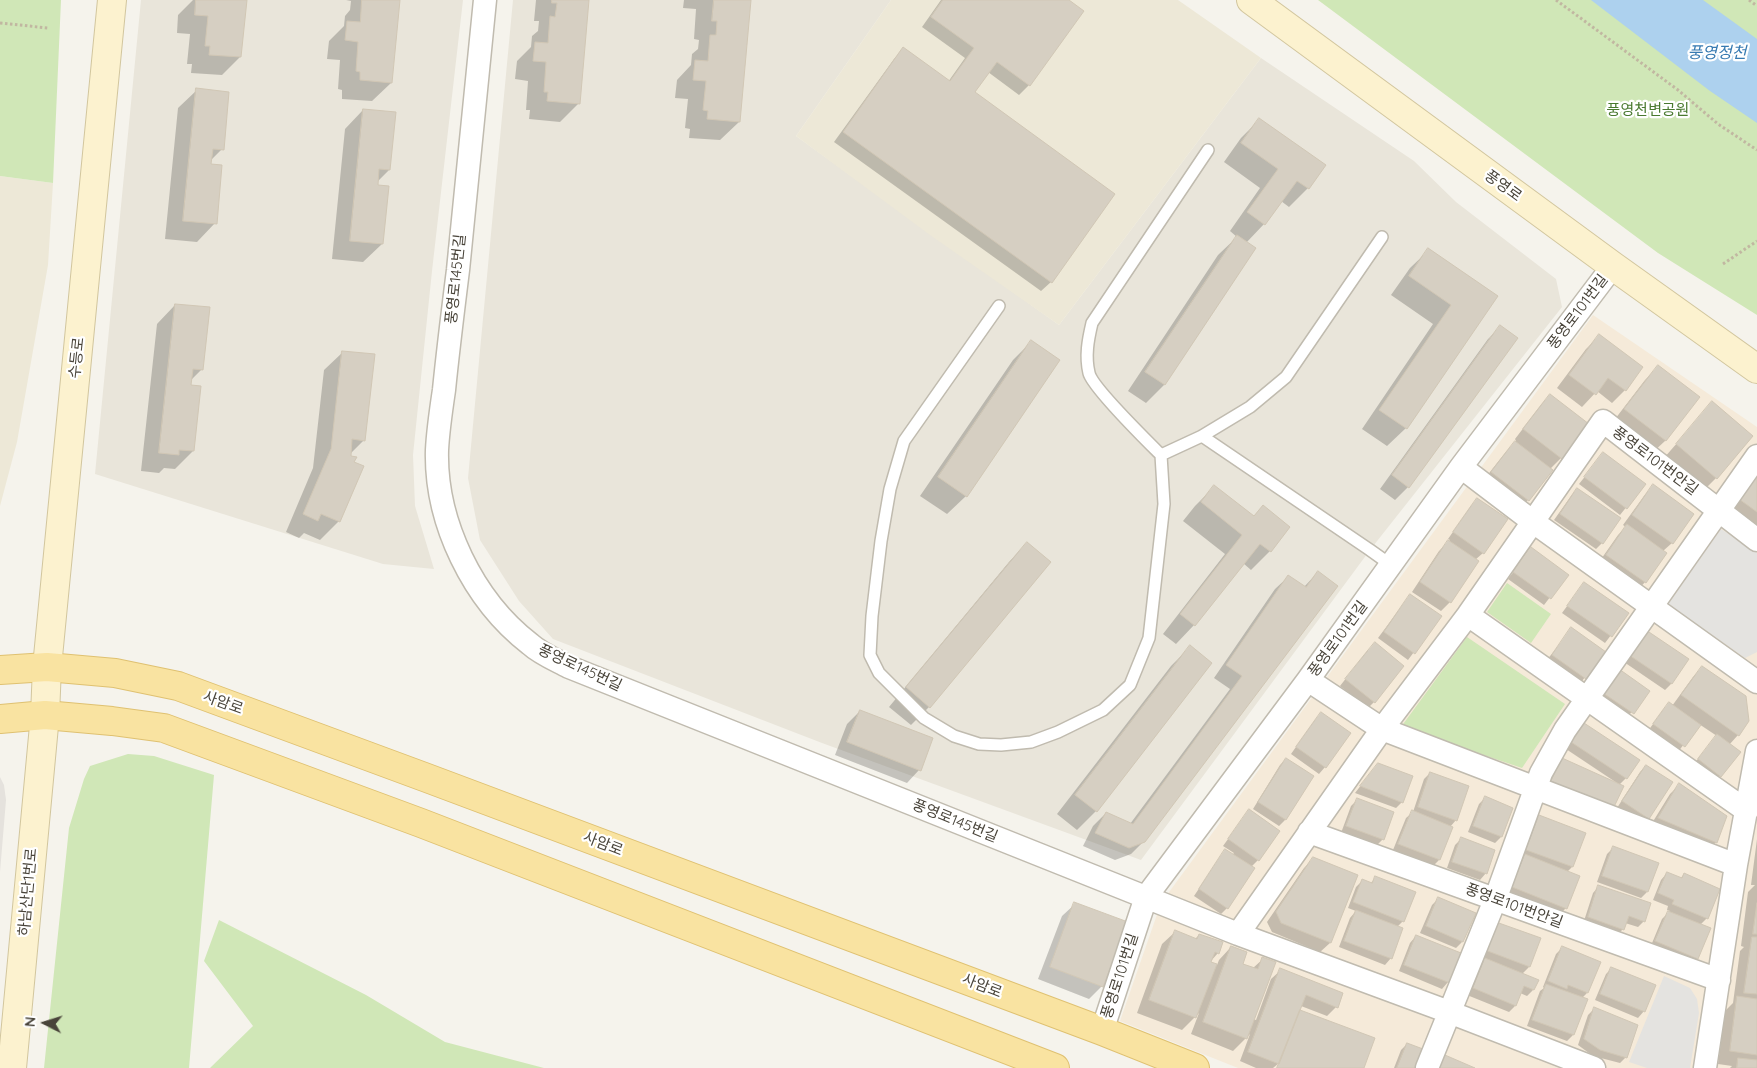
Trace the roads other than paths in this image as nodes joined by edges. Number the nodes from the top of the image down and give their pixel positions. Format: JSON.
{"nodes":[{"id":1,"x":112,"y":0,"type":"edge"},
{"id":2,"x":485,"y":0,"type":"edge"},
{"id":3,"x":1251,"y":0,"type":"edge"},
{"id":4,"x":1208,"y":150,"type":"dead end"},
{"id":5,"x":1382,"y":237,"type":"dead end"},
{"id":6,"x":1613,"y":266,"type":"junction"},
{"id":7,"x":999,"y":306,"type":"dead end"},
{"id":8,"x":1757,"y":369,"type":"edge"},
{"id":9,"x":1202,"y":436,"type":"junction"},
{"id":10,"x":1161,"y":456,"type":"junction"},
{"id":11,"x":1757,"y":456,"type":"edge"},
{"id":12,"x":1461,"y":467,"type":"junction"},
{"id":13,"x":1719,"y":509,"type":"junction"},
{"id":14,"x":1532,"y":521,"type":"junction"},
{"id":15,"x":1757,"y":540,"type":"edge"},
{"id":16,"x":1391,"y":566,"type":"junction"},
{"id":17,"x":1651,"y":606,"type":"junction"},
{"id":18,"x":1468,"y":615,"type":"junction"},
{"id":19,"x":47,"y":667,"type":"junction"},
{"id":20,"x":0,"y":670,"type":"edge"},
{"id":21,"x":1308,"y":680,"type":"junction"},
{"id":22,"x":1757,"y":682,"type":"edge"},
{"id":23,"x":1586,"y":699,"type":"junction"},
{"id":24,"x":44,"y":716,"type":"junction"},
{"id":25,"x":0,"y":719,"type":"edge"},
{"id":26,"x":1382,"y":729,"type":"junction"},
{"id":27,"x":1757,"y":751,"type":"edge"},
{"id":28,"x":1536,"y":788,"type":"junction"},
{"id":29,"x":1747,"y":811,"type":"junction"},
{"id":30,"x":1309,"y":832,"type":"junction"},
{"id":31,"x":1736,"y":864,"type":"junction"},
{"id":32,"x":1146,"y":897,"type":"junction"},
{"id":33,"x":1495,"y":900,"type":"junction"},
{"id":34,"x":1238,"y":934,"type":"junction"},
{"id":35,"x":1719,"y":980,"type":"junction"},
{"id":36,"x":1449,"y":1012,"type":"junction"},
{"id":37,"x":1102,"y":1031,"type":"junction"},
{"id":38,"x":12,"y":1068,"type":"edge"},
{"id":39,"x":1055,"y":1068,"type":"edge"},
{"id":40,"x":1195,"y":1068,"type":"edge"},
{"id":41,"x":1426,"y":1068,"type":"edge"},
{"id":42,"x":1594,"y":1068,"type":"edge"},
{"id":43,"x":1705,"y":1068,"type":"edge"}],
"edges":[{"from":1,"to":19,"type":"street","name":"수등로"},
{"from":2,"to":32,"type":"street","name":"풍영로145번길"},
{"from":3,"to":6,"type":"street","name":"풍영로"},
{"from":4,"to":10,"type":"lane"},
{"from":5,"to":9,"type":"lane"},
{"from":6,"to":8,"type":"street","name":"풍영로"},
{"from":6,"to":12,"type":"street","name":"풍영로101번길"},
{"from":7,"to":10,"type":"lane"},
{"from":9,"to":10,"type":"lane"},
{"from":9,"to":16,"type":"lane"},
{"from":11,"to":13,"type":"street"},
{"from":12,"to":14,"type":"street"},
{"from":12,"to":16,"type":"street","name":"풍영로101번길"},
{"from":13,"to":14,"type":"street","name":"풍영로101번안길"},
{"from":13,"to":15,"type":"street","name":"풍영로101번안길"},
{"from":13,"to":17,"type":"street"},
{"from":14,"to":17,"type":"street"},
{"from":14,"to":18,"type":"street","name":"풍영로101번안길"},
{"from":16,"to":21,"type":"street","name":"풍영로101번길"},
{"from":17,"to":22,"type":"street"},
{"from":17,"to":23,"type":"street"},
{"from":18,"to":23,"type":"street"},
{"from":18,"to":26,"type":"street","name":"풍영로101번안길"},
{"from":19,"to":20,"type":"main road","name":"사암로"},
{"from":19,"to":24,"type":"street","name":"수등로"},
{"from":19,"to":37,"type":"main road","name":"사암로"},
{"from":21,"to":26,"type":"street"},
{"from":21,"to":32,"type":"street","name":"풍영로101번길"},
{"from":23,"to":28,"type":"street"},
{"from":23,"to":29,"type":"street"},
{"from":24,"to":25,"type":"main road"},
{"from":24,"to":38,"type":"street","name":"하남산단1번로"},
{"from":24,"to":39,"type":"main road"},
{"from":26,"to":28,"type":"street"},
{"from":26,"to":30,"type":"street","name":"풍영로101번안길"},
{"from":27,"to":29,"type":"street"},
{"from":28,"to":31,"type":"street"},
{"from":28,"to":33,"type":"street"},
{"from":29,"to":31,"type":"street"},
{"from":30,"to":33,"type":"street","name":"풍영로101번안길"},
{"from":30,"to":34,"type":"street","name":"풍영로101번안길"},
{"from":31,"to":35,"type":"street"},
{"from":32,"to":34,"type":"street"},
{"from":32,"to":37,"type":"street","name":"풍영로101번길"},
{"from":33,"to":35,"type":"street","name":"풍영로101번안길"},
{"from":33,"to":36,"type":"street"},
{"from":34,"to":36,"type":"street"},
{"from":35,"to":43,"type":"street"},
{"from":36,"to":41,"type":"street"},
{"from":36,"to":42,"type":"street"},
{"from":37,"to":40,"type":"main road","name":"사암로"}]}
